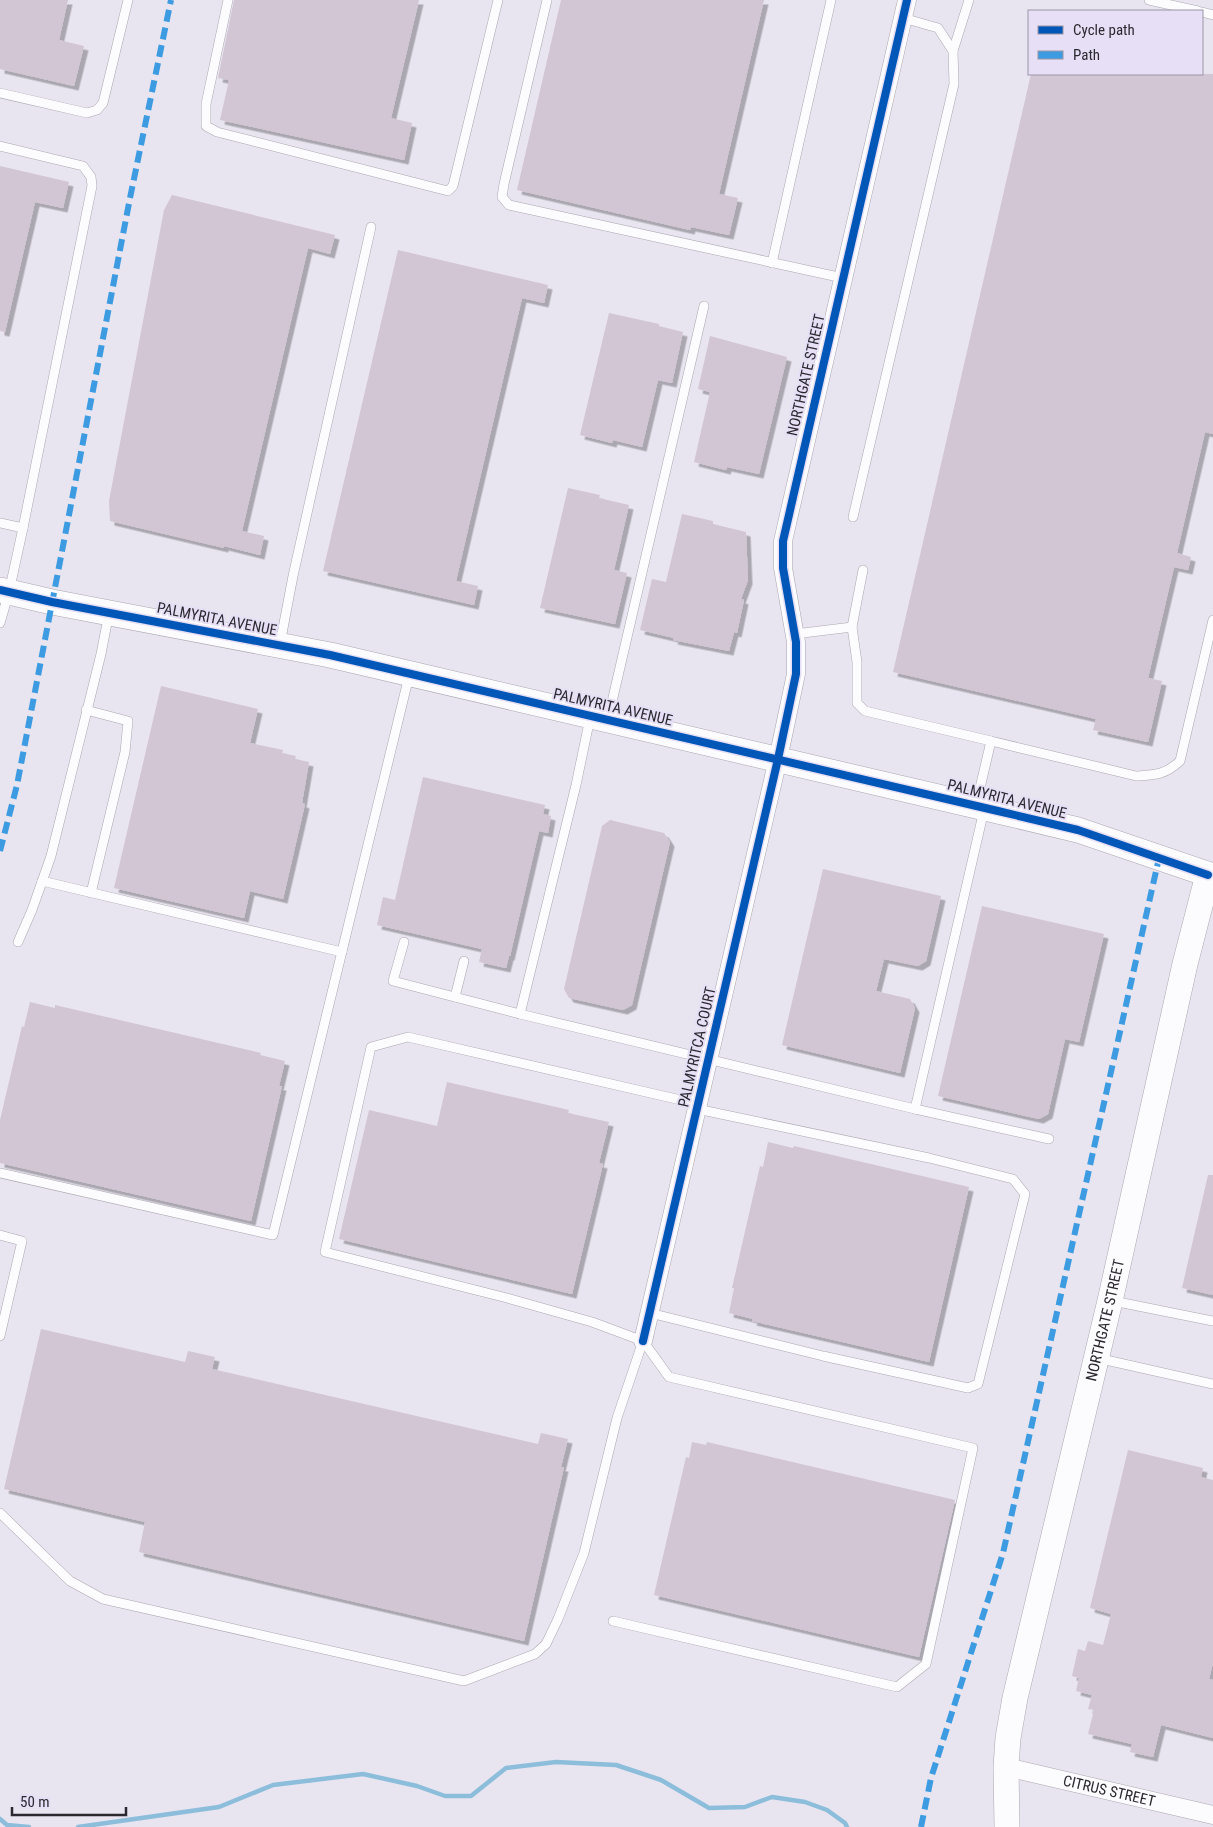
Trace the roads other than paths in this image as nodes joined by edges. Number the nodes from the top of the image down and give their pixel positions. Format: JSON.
{"nodes":[{"id":1,"x":128,"y":0,"type":"edge"},
{"id":2,"x":228,"y":0,"type":"edge"},
{"id":3,"x":498,"y":0,"type":"edge"},
{"id":4,"x":547,"y":0,"type":"edge"},
{"id":5,"x":831,"y":0,"type":"edge"},
{"id":6,"x":907,"y":0,"type":"edge"},
{"id":7,"x":970,"y":0,"type":"edge"},
{"id":8,"x":1149,"y":0,"type":"edge"},
{"id":9,"x":1194,"y":10,"type":"edge"},
{"id":10,"x":903,"y":18,"type":"junction"},
{"id":11,"x":953,"y":51,"type":"junction"},
{"id":12,"x":0,"y":93,"type":"edge"},
{"id":13,"x":0,"y":146,"type":"edge"},
{"id":14,"x":371,"y":227,"type":"dead end"},
{"id":15,"x":772,"y":263,"type":"junction"},
{"id":16,"x":843,"y":278,"type":"junction"},
{"id":17,"x":704,"y":306,"type":"dead end"},
{"id":18,"x":853,"y":517,"type":"dead end"},
{"id":19,"x":0,"y":523,"type":"edge"},
{"id":20,"x":23,"y":528,"type":"junction"},
{"id":21,"x":863,"y":570,"type":"dead end"},
{"id":22,"x":5,"y":591,"type":"edge"},
{"id":23,"x":109,"y":613,"type":"junction"},
{"id":24,"x":1213,"y":620,"type":"edge"},
{"id":25,"x":0,"y":623,"type":"edge"},
{"id":26,"x":852,"y":627,"type":"junction"},
{"id":27,"x":795,"y":634,"type":"junction"},
{"id":28,"x":280,"y":645,"type":"junction"},
{"id":29,"x":410,"y":673,"type":"junction"},
{"id":30,"x":86,"y":710,"type":"junction"},
{"id":31,"x":599,"y":717,"type":"junction"},
{"id":32,"x":991,"y":741,"type":"junction"},
{"id":33,"x":778,"y":759,"type":"junction"},
{"id":34,"x":980,"y":806,"type":"junction"},
{"id":35,"x":1211,"y":876,"type":"edge"},
{"id":36,"x":42,"y":881,"type":"junction"},
{"id":37,"x":91,"y":892,"type":"junction"},
{"id":38,"x":18,"y":942,"type":"dead end"},
{"id":39,"x":404,"y":942,"type":"dead end"},
{"id":40,"x":342,"y":952,"type":"junction"},
{"id":41,"x":464,"y":961,"type":"dead end"},
{"id":42,"x":455,"y":997,"type":"junction"},
{"id":43,"x":520,"y":1014,"type":"junction"},
{"id":44,"x":708,"y":1060,"type":"junction"},
{"id":45,"x":698,"y":1106,"type":"junction"},
{"id":46,"x":914,"y":1109,"type":"junction"},
{"id":47,"x":1049,"y":1138,"type":"dead end"},
{"id":48,"x":0,"y":1173,"type":"edge"},
{"id":49,"x":0,"y":1235,"type":"edge"},
{"id":50,"x":1110,"y":1301,"type":"junction"},
{"id":51,"x":650,"y":1313,"type":"junction"},
{"id":52,"x":1213,"y":1320,"type":"edge"},
{"id":53,"x":0,"y":1336,"type":"edge"},
{"id":54,"x":643,"y":1341,"type":"junction"},
{"id":55,"x":1096,"y":1358,"type":"junction"},
{"id":56,"x":1213,"y":1384,"type":"edge"},
{"id":57,"x":0,"y":1513,"type":"edge"},
{"id":58,"x":613,"y":1621,"type":"dead end"},
{"id":59,"x":1006,"y":1766,"type":"junction"},
{"id":60,"x":1213,"y":1815,"type":"edge"},
{"id":61,"x":1008,"y":1827,"type":"edge"}],
"edges":[{"from":1,"to":12,"type":"lane"},
{"from":2,"to":3,"type":"lane"},
{"from":4,"to":15,"type":"lane"},
{"from":5,"to":15,"type":"lane"},
{"from":6,"to":10,"type":"street","name":"NORTHGATE STREET"},
{"from":7,"to":11,"type":"lane"},
{"from":8,"to":9,"type":"lane"},
{"from":10,"to":11,"type":"lane"},
{"from":10,"to":16,"type":"street","name":"NORTHGATE STREET"},
{"from":11,"to":18,"type":"lane"},
{"from":13,"to":20,"type":"lane"},
{"from":14,"to":28,"type":"lane"},
{"from":15,"to":16,"type":"lane"},
{"from":16,"to":27,"type":"street","name":"NORTHGATE STREET"},
{"from":17,"to":31,"type":"lane"},
{"from":19,"to":20,"type":"lane"},
{"from":20,"to":22,"type":"lane"},
{"from":21,"to":26,"type":"lane"},
{"from":22,"to":23,"type":"street","name":"PALMYRITA AVENUE"},
{"from":22,"to":25,"type":"lane"},
{"from":23,"to":28,"type":"street","name":"PALMYRITA AVENUE"},
{"from":23,"to":30,"type":"lane"},
{"from":24,"to":32,"type":"lane"},
{"from":26,"to":27,"type":"lane"},
{"from":26,"to":32,"type":"lane"},
{"from":27,"to":33,"type":"street","name":"NORTHGATE STREET"},
{"from":28,"to":29,"type":"street","name":"PALMYRITA AVENUE"},
{"from":29,"to":31,"type":"street","name":"PALMYRITA AVENUE"},
{"from":29,"to":40,"type":"lane"},
{"from":30,"to":36,"type":"lane"},
{"from":30,"to":37,"type":"lane"},
{"from":31,"to":33,"type":"street","name":"PALMYRITA AVENUE"},
{"from":31,"to":43,"type":"lane"},
{"from":32,"to":34,"type":"lane"},
{"from":33,"to":34,"type":"street","name":"PALMYRITA AVENUE"},
{"from":33,"to":44,"type":"street","name":"PALMYRITCA COURT"},
{"from":34,"to":35,"type":"street","name":"PALMYRITA AVENUE"},
{"from":34,"to":46,"type":"lane"},
{"from":35,"to":50,"type":"street","name":"NORTHGATE STREET"},
{"from":36,"to":37,"type":"lane"},
{"from":36,"to":38,"type":"lane"},
{"from":37,"to":40,"type":"lane"},
{"from":39,"to":42,"type":"lane"},
{"from":40,"to":48,"type":"lane"},
{"from":41,"to":42,"type":"lane"},
{"from":42,"to":43,"type":"lane"},
{"from":43,"to":44,"type":"lane"},
{"from":44,"to":45,"type":"street","name":"PALMYRITCA COURT"},
{"from":44,"to":46,"type":"lane"},
{"from":45,"to":51,"type":"street","name":"PALMYRITCA COURT"},
{"from":45,"to":51,"type":"lane"},
{"from":45,"to":54,"type":"lane"},
{"from":46,"to":47,"type":"lane"},
{"from":49,"to":53,"type":"lane"},
{"from":50,"to":52,"type":"lane"},
{"from":50,"to":55,"type":"street","name":"NORTHGATE STREET"},
{"from":51,"to":54,"type":"street","name":"PALMYRITCA COURT"},
{"from":54,"to":57,"type":"lane"},
{"from":54,"to":58,"type":"lane"},
{"from":55,"to":56,"type":"lane"},
{"from":55,"to":59,"type":"street","name":"NORTHGATE STREET"},
{"from":59,"to":60,"type":"street","name":"CITRUS STREET"},
{"from":59,"to":61,"type":"street","name":"NORTHGATE STREET"}]}
